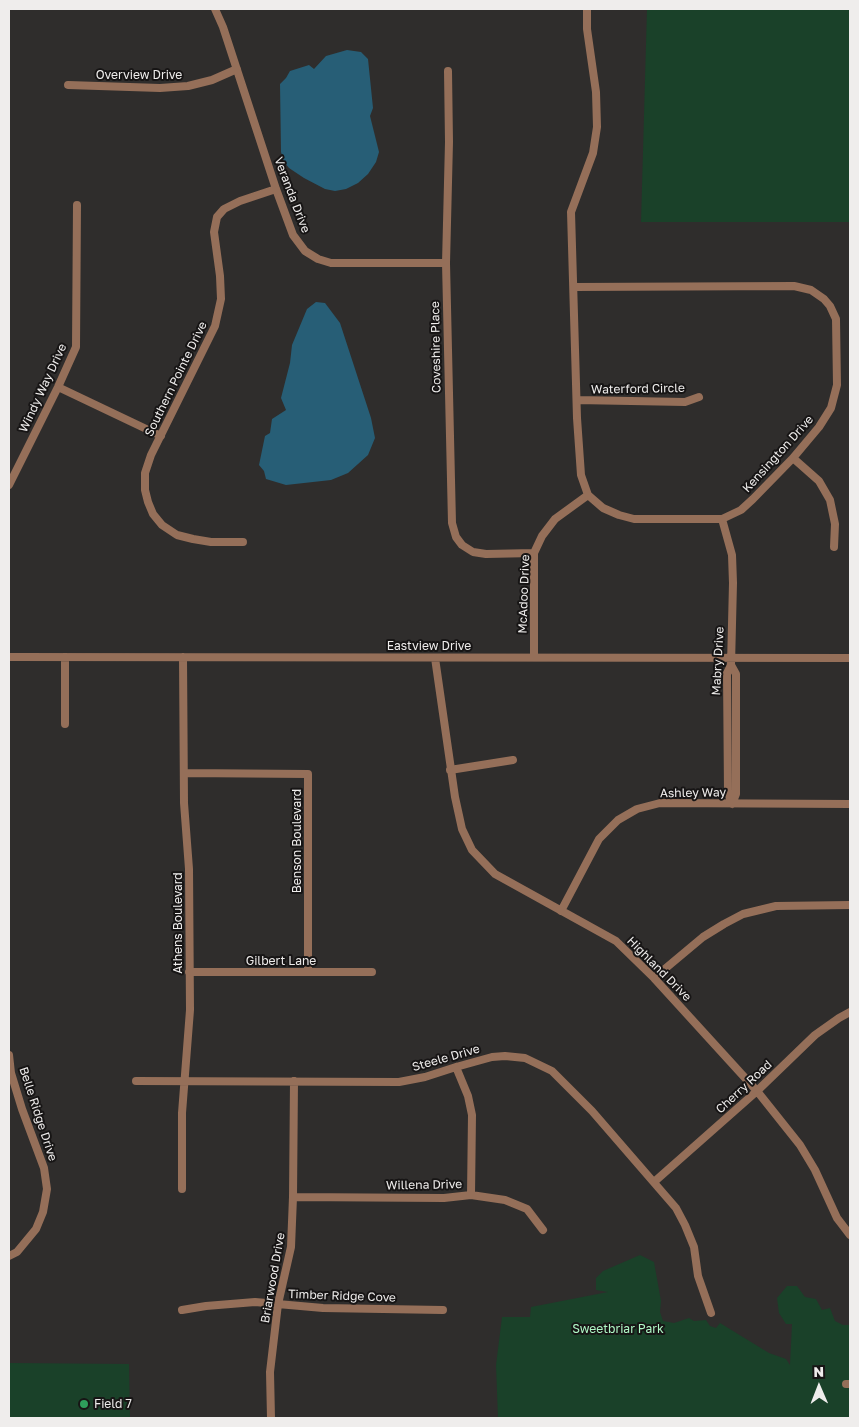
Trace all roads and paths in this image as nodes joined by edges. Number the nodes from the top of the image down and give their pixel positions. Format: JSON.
{"nodes":[{"id":1,"x":215,"y":9,"type":"edge"},
{"id":2,"x":587,"y":9,"type":"edge"},
{"id":3,"x":236,"y":69,"type":"junction"},
{"id":4,"x":448,"y":71,"type":"dead end"},
{"id":5,"x":68,"y":85,"type":"dead end"},
{"id":6,"x":276,"y":190,"type":"junction"},
{"id":7,"x":77,"y":205,"type":"dead end"},
{"id":8,"x":446,"y":263,"type":"junction"},
{"id":9,"x":574,"y":287,"type":"junction"},
{"id":10,"x":58,"y":387,"type":"junction"},
{"id":11,"x":699,"y":397,"type":"dead end"},
{"id":12,"x":578,"y":400,"type":"junction"},
{"id":13,"x":161,"y":436,"type":"junction"},
{"id":14,"x":793,"y":458,"type":"junction"},
{"id":15,"x":9,"y":485,"type":"edge"},
{"id":16,"x":588,"y":494,"type":"junction"},
{"id":17,"x":722,"y":519,"type":"junction"},
{"id":18,"x":243,"y":542,"type":"dead end"},
{"id":19,"x":834,"y":546,"type":"dead end"},
{"id":20,"x":534,"y":553,"type":"junction"},
{"id":21,"x":9,"y":657,"type":"edge"},
{"id":22,"x":65,"y":657,"type":"junction"},
{"id":23,"x":183,"y":657,"type":"junction"},
{"id":24,"x":534,"y":657,"type":"junction"},
{"id":25,"x":435,"y":658,"type":"junction"},
{"id":26,"x":850,"y":658,"type":"edge"},
{"id":27,"x":731,"y":662,"type":"junction"},
{"id":28,"x":65,"y":724,"type":"dead end"},
{"id":29,"x":513,"y":760,"type":"dead end"},
{"id":30,"x":450,"y":770,"type":"junction"},
{"id":31,"x":185,"y":773,"type":"junction"},
{"id":32,"x":732,"y":804,"type":"junction"},
{"id":33,"x":850,"y":804,"type":"edge"},
{"id":34,"x":850,"y":905,"type":"edge"},
{"id":35,"x":561,"y":911,"type":"junction"},
{"id":36,"x":189,"y":972,"type":"junction"},
{"id":37,"x":308,"y":972,"type":"junction"},
{"id":38,"x":372,"y":972,"type":"dead end"},
{"id":39,"x":654,"y":978,"type":"junction"},
{"id":40,"x":850,"y":1012,"type":"edge"},
{"id":41,"x":9,"y":1055,"type":"edge"},
{"id":42,"x":456,"y":1067,"type":"junction"},
{"id":43,"x":136,"y":1081,"type":"dead end"},
{"id":44,"x":185,"y":1081,"type":"junction"},
{"id":45,"x":294,"y":1081,"type":"junction"},
{"id":46,"x":758,"y":1092,"type":"junction"},
{"id":47,"x":654,"y":1182,"type":"junction"},
{"id":48,"x":182,"y":1189,"type":"dead end"},
{"id":49,"x":471,"y":1195,"type":"junction"},
{"id":50,"x":293,"y":1197,"type":"junction"},
{"id":51,"x":543,"y":1230,"type":"dead end"},
{"id":52,"x":850,"y":1235,"type":"edge"},
{"id":53,"x":9,"y":1256,"type":"edge"},
{"id":54,"x":278,"y":1304,"type":"junction"},
{"id":55,"x":182,"y":1310,"type":"dead end"},
{"id":56,"x":443,"y":1310,"type":"dead end"},
{"id":57,"x":712,"y":1313,"type":"dead end"},
{"id":58,"x":271,"y":1418,"type":"edge"}],
"edges":[{"from":1,"to":3,"type":"street","name":"Veranda Drive"},
{"from":2,"to":9,"type":"street"},
{"from":3,"to":5,"type":"street","name":"Overview Drive"},
{"from":3,"to":6,"type":"street","name":"Veranda Drive"},
{"from":4,"to":8,"type":"street","name":"Coveshire Place"},
{"from":6,"to":8,"type":"street","name":"Veranda Drive"},
{"from":6,"to":13,"type":"street","name":"Southern Pointe Drive"},
{"from":7,"to":10,"type":"street","name":"Windy Way Drive"},
{"from":8,"to":20,"type":"street","name":"Coveshire Place"},
{"from":9,"to":12,"type":"street"},
{"from":9,"to":14,"type":"street","name":"Kensington Drive"},
{"from":10,"to":13,"type":"street"},
{"from":10,"to":15,"type":"street","name":"Windy Way Drive"},
{"from":11,"to":12,"type":"street","name":"Waterford Circle"},
{"from":12,"to":16,"type":"street"},
{"from":13,"to":18,"type":"street","name":"Southern Pointe Drive"},
{"from":14,"to":17,"type":"street","name":"Kensington Drive"},
{"from":14,"to":19,"type":"street"},
{"from":16,"to":17,"type":"street","name":"Kensington Drive"},
{"from":16,"to":20,"type":"street","name":"McAdoo Drive"},
{"from":17,"to":27,"type":"street","name":"Mabry Drive"},
{"from":20,"to":24,"type":"street","name":"McAdoo Drive"},
{"from":21,"to":22,"type":"street","name":"Eastview Drive"},
{"from":22,"to":23,"type":"street","name":"Eastview Drive"},
{"from":22,"to":28,"type":"street"},
{"from":23,"to":25,"type":"street","name":"Eastview Drive"},
{"from":23,"to":31,"type":"street","name":"Athens Boulevard"},
{"from":24,"to":25,"type":"street","name":"Eastview Drive"},
{"from":24,"to":27,"type":"street","name":"Eastview Drive"},
{"from":25,"to":30,"type":"street","name":"Highland Drive"},
{"from":26,"to":27,"type":"street","name":"Eastview Drive"},
{"from":27,"to":32,"type":"street","name":"Mabry Drive"},
{"from":29,"to":30,"type":"street"},
{"from":30,"to":35,"type":"street","name":"Highland Drive"},
{"from":31,"to":36,"type":"street","name":"Athens Boulevard"},
{"from":31,"to":37,"type":"street","name":"Benson Boulevard"},
{"from":32,"to":33,"type":"street","name":"Ashley Way"},
{"from":32,"to":35,"type":"street","name":"Ashley Way"},
{"from":34,"to":39,"type":"street"},
{"from":35,"to":39,"type":"street","name":"Highland Drive"},
{"from":36,"to":37,"type":"street","name":"Gilbert Lane"},
{"from":36,"to":44,"type":"street","name":"Athens Boulevard"},
{"from":37,"to":38,"type":"street","name":"Gilbert Lane"},
{"from":39,"to":46,"type":"street","name":"Highland Drive"},
{"from":40,"to":46,"type":"street","name":"Cherry Road"},
{"from":41,"to":53,"type":"street","name":"Belle Ridge Drive"},
{"from":42,"to":45,"type":"street","name":"Steele Drive"},
{"from":42,"to":47,"type":"street","name":"Steele Drive"},
{"from":42,"to":49,"type":"street"},
{"from":43,"to":44,"type":"street","name":"Steele Drive"},
{"from":44,"to":45,"type":"street","name":"Steele Drive"},
{"from":44,"to":48,"type":"street","name":"Athens Boulevard"},
{"from":45,"to":50,"type":"street","name":"Briarwood Drive"},
{"from":46,"to":47,"type":"street","name":"Cherry Road"},
{"from":46,"to":52,"type":"street","name":"Highland Drive"},
{"from":47,"to":57,"type":"street","name":"Steele Drive"},
{"from":49,"to":50,"type":"street","name":"Willena Drive"},
{"from":49,"to":51,"type":"street","name":"Willena Drive"},
{"from":50,"to":54,"type":"street","name":"Briarwood Drive"},
{"from":54,"to":55,"type":"street","name":"Timber Ridge Cove"},
{"from":54,"to":56,"type":"street","name":"Timber Ridge Cove"},
{"from":54,"to":58,"type":"street","name":"Briarwood Drive"}]}
